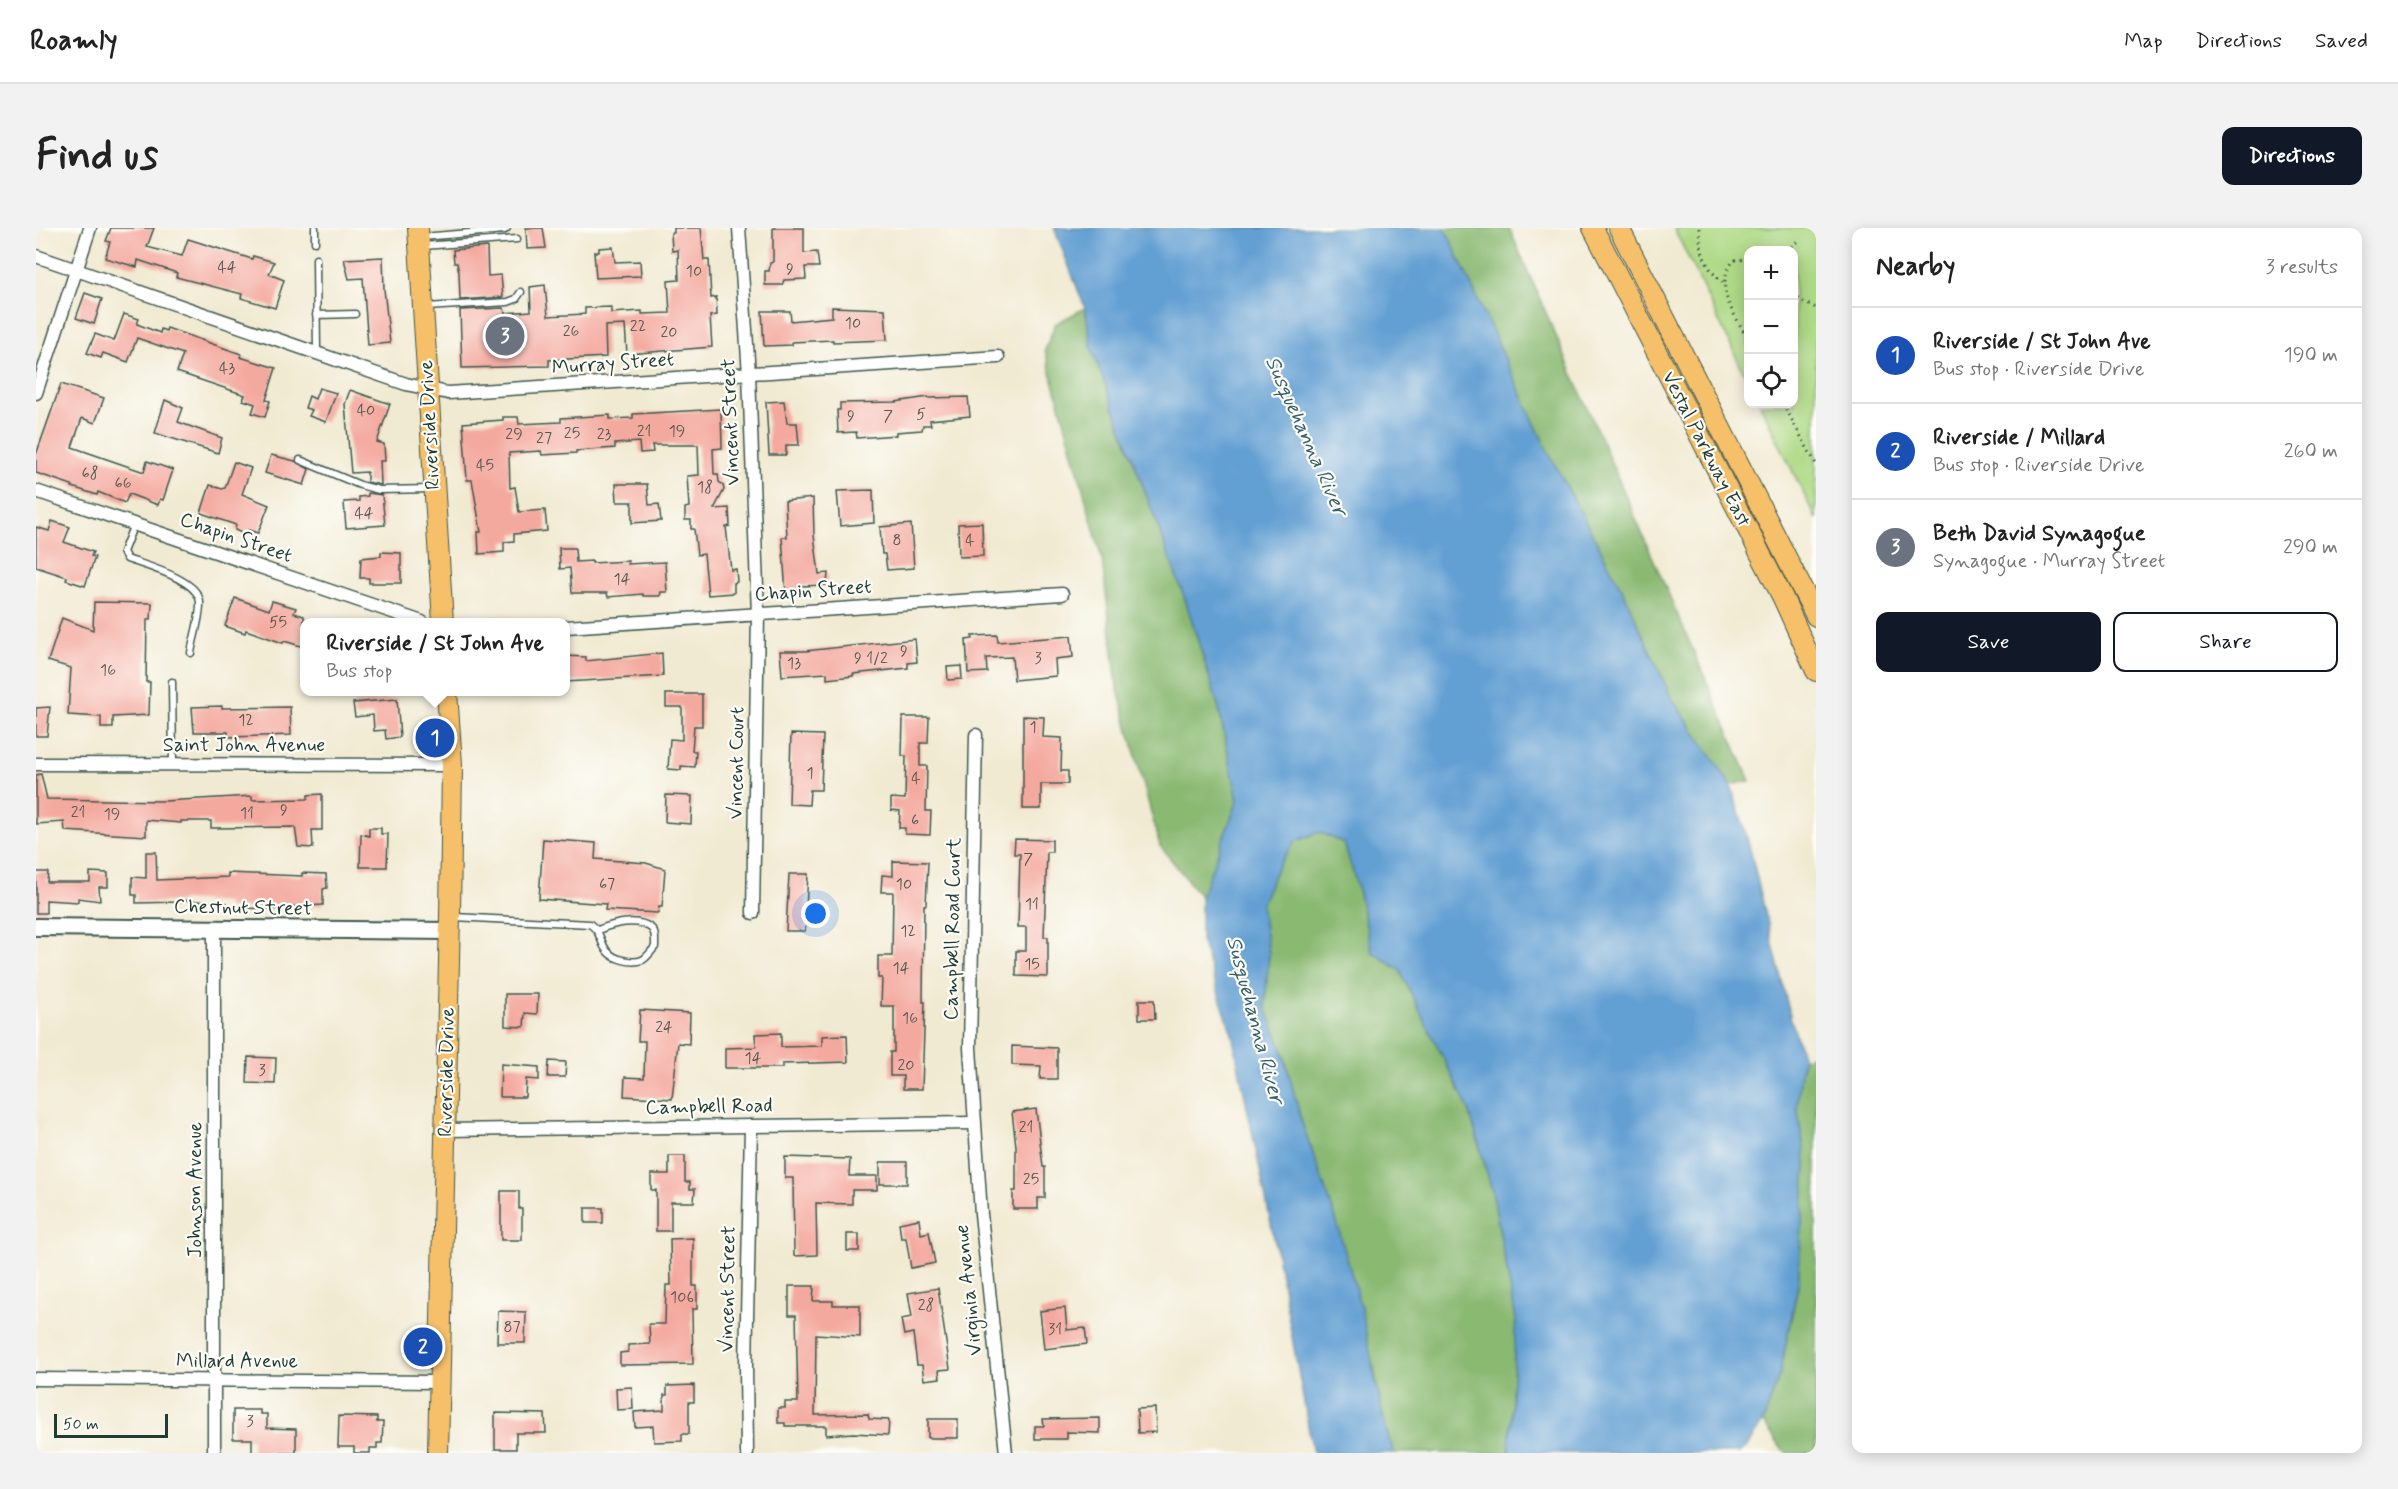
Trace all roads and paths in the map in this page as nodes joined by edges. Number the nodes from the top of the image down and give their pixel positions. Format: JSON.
{"nodes":[{"id":1,"x":90,"y":228,"type":"edge"},
{"id":2,"x":315,"y":228,"type":"edge"},
{"id":3,"x":507,"y":228,"type":"edge"},
{"id":4,"x":738,"y":228,"type":"edge"},
{"id":5,"x":1593,"y":228,"type":"edge"},
{"id":6,"x":1619,"y":228,"type":"edge"},
{"id":7,"x":1699,"y":228,"type":"edge"},
{"id":8,"x":418,"y":237,"type":"edge"},
{"id":9,"x":517,"y":239,"type":"dead end"},
{"id":10,"x":1800,"y":240,"type":"dead end"},
{"id":11,"x":315,"y":242,"type":"dead end"},
{"id":12,"x":1792,"y":246,"type":"edge"},
{"id":13,"x":36,"y":256,"type":"edge"},
{"id":14,"x":316,"y":259,"type":"dead end"},
{"id":15,"x":1744,"y":259,"type":"edge"},
{"id":16,"x":76,"y":269,"type":"junction"},
{"id":17,"x":1723,"y":283,"type":"junction"},
{"id":18,"x":521,"y":292,"type":"dead end"},
{"id":19,"x":1798,"y":298,"type":"edge"},
{"id":20,"x":423,"y":307,"type":"junction"},
{"id":21,"x":1816,"y":308,"type":"edge"},
{"id":22,"x":355,"y":314,"type":"dead end"},
{"id":23,"x":316,"y":315,"type":"junction"},
{"id":24,"x":1744,"y":330,"type":"edge"},
{"id":25,"x":317,"y":353,"type":"junction"},
{"id":26,"x":998,"y":357,"type":"dead end"},
{"id":27,"x":749,"y":374,"type":"junction"},
{"id":28,"x":428,"y":389,"type":"junction"},
{"id":29,"x":36,"y":393,"type":"edge"},
{"id":30,"x":1785,"y":408,"type":"edge"},
{"id":31,"x":300,"y":460,"type":"dead end"},
{"id":32,"x":1816,"y":464,"type":"edge"},
{"id":33,"x":434,"y":489,"type":"junction"},
{"id":34,"x":36,"y":491,"type":"edge"},
{"id":35,"x":134,"y":524,"type":"junction"},
{"id":36,"x":1062,"y":594,"type":"dead end"},
{"id":37,"x":758,"y":614,"type":"junction"},
{"id":38,"x":1816,"y":616,"type":"edge"},
{"id":39,"x":410,"y":618,"type":"edge"},
{"id":40,"x":443,"y":618,"type":"edge"},
{"id":41,"x":570,"y":627,"type":"edge"},
{"id":42,"x":191,"y":653,"type":"dead end"},
{"id":43,"x":1816,"y":671,"type":"edge"},
{"id":44,"x":172,"y":682,"type":"dead end"},
{"id":45,"x":447,"y":696,"type":"edge"},
{"id":46,"x":976,"y":735,"type":"dead end"},
{"id":47,"x":36,"y":764,"type":"edge"},
{"id":48,"x":173,"y":765,"type":"junction"},
{"id":49,"x":452,"y":765,"type":"junction"},
{"id":50,"x":753,"y":913,"type":"dead end"},
{"id":51,"x":450,"y":924,"type":"junction"},
{"id":52,"x":36,"y":927,"type":"edge"},
{"id":53,"x":214,"y":928,"type":"junction"},
{"id":54,"x":598,"y":930,"type":"junction"},
{"id":55,"x":974,"y":1123,"type":"junction"},
{"id":56,"x":751,"y":1126,"type":"junction"},
{"id":57,"x":446,"y":1130,"type":"junction"},
{"id":58,"x":36,"y":1379,"type":"edge"},
{"id":59,"x":214,"y":1380,"type":"junction"},
{"id":60,"x":439,"y":1382,"type":"junction"},
{"id":61,"x":214,"y":1453,"type":"edge"},
{"id":62,"x":438,"y":1453,"type":"edge"},
{"id":63,"x":747,"y":1453,"type":"edge"},
{"id":64,"x":1006,"y":1453,"type":"edge"}],
"edges":[{"from":1,"to":16,"type":"street"},
{"from":2,"to":11,"type":"lane"},
{"from":3,"to":8,"type":"lane"},
{"from":4,"to":27,"type":"street","name":"Vincent Street"},
{"from":5,"to":43,"type":"main road","name":"Vestal Parkway East"},
{"from":6,"to":38,"type":"main road","name":"Vestal Parkway East"},
{"from":7,"to":17,"type":"path"},
{"from":8,"to":9,"type":"lane"},
{"from":8,"to":20,"type":"main road","name":"Riverside Drive"},
{"from":10,"to":12,"type":"path"},
{"from":13,"to":16,"type":"street","name":"Murray Street"},
{"from":14,"to":23,"type":"lane"},
{"from":15,"to":17,"type":"path"},
{"from":16,"to":25,"type":"street","name":"Murray Street"},
{"from":16,"to":29,"type":"street"},
{"from":17,"to":24,"type":"path"},
{"from":18,"to":20,"type":"lane"},
{"from":19,"to":21,"type":"path"},
{"from":20,"to":28,"type":"main road","name":"Riverside Drive"},
{"from":22,"to":23,"type":"lane"},
{"from":23,"to":25,"type":"lane"},
{"from":25,"to":28,"type":"street","name":"Murray Street"},
{"from":26,"to":27,"type":"street","name":"Murray Street"},
{"from":27,"to":28,"type":"street","name":"Murray Street"},
{"from":27,"to":37,"type":"street","name":"Vincent Street"},
{"from":28,"to":33,"type":"main road","name":"Riverside Drive"},
{"from":30,"to":32,"type":"path"},
{"from":31,"to":33,"type":"lane"},
{"from":33,"to":40,"type":"main road","name":"Riverside Drive"},
{"from":34,"to":35,"type":"street","name":"Chapin Street"},
{"from":35,"to":39,"type":"street","name":"Chapin Street"},
{"from":35,"to":42,"type":"lane"},
{"from":36,"to":37,"type":"street","name":"Chapin Street"},
{"from":37,"to":41,"type":"street","name":"Chapin Street"},
{"from":37,"to":50,"type":"street","name":"Vincent Court"},
{"from":44,"to":48,"type":"lane"},
{"from":45,"to":49,"type":"main road","name":"Riverside Drive"},
{"from":46,"to":55,"type":"street","name":"Campbell Road Court"},
{"from":47,"to":48,"type":"street","name":"Saint John Avenue"},
{"from":48,"to":49,"type":"street","name":"Saint John Avenue"},
{"from":49,"to":51,"type":"main road","name":"Riverside Drive"},
{"from":51,"to":53,"type":"street","name":"Chestnut Street"},
{"from":51,"to":54,"type":"lane"},
{"from":51,"to":57,"type":"main road","name":"Riverside Drive"},
{"from":52,"to":53,"type":"street","name":"Chestnut Street"},
{"from":53,"to":59,"type":"street","name":"Johnson Avenue"},
{"from":54,"to":54,"type":"lane"},
{"from":55,"to":56,"type":"street","name":"Campbell Road"},
{"from":55,"to":64,"type":"street","name":"Virginia Avenue"},
{"from":56,"to":57,"type":"street","name":"Campbell Road"},
{"from":56,"to":63,"type":"street","name":"Vincent Street"},
{"from":57,"to":60,"type":"main road","name":"Riverside Drive"},
{"from":58,"to":59,"type":"street","name":"Millard Avenue"},
{"from":59,"to":60,"type":"street","name":"Millard Avenue"},
{"from":59,"to":61,"type":"street","name":"Johnson Avenue"},
{"from":60,"to":62,"type":"main road","name":"Riverside Drive"}]}
